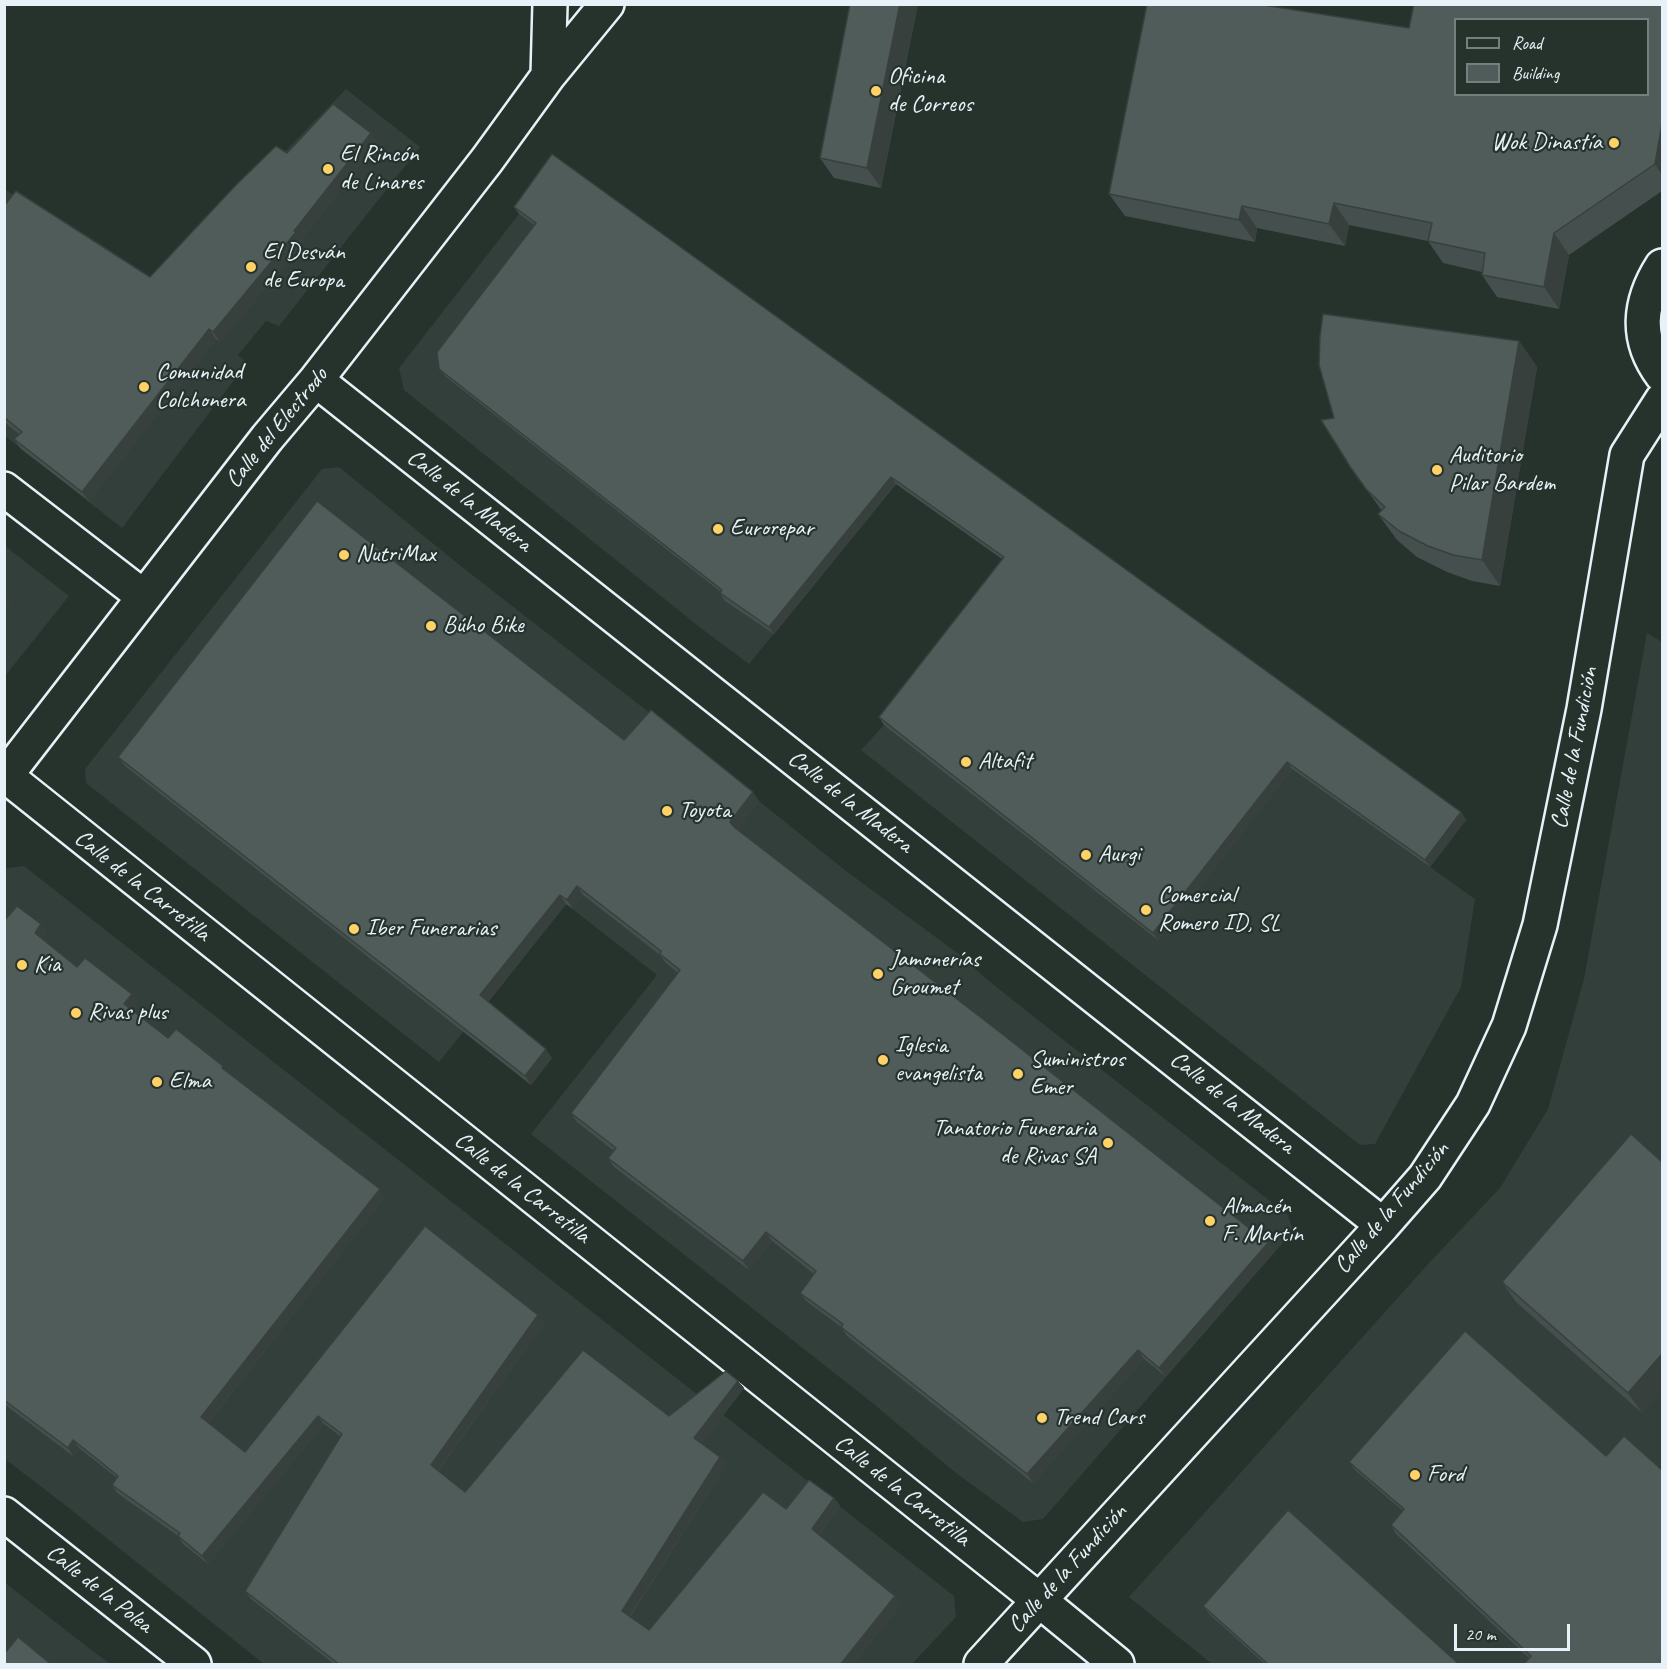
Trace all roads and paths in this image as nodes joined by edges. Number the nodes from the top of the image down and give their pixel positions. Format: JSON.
{"nodes":[{"id":1,"x":550,"y":4,"type":"edge"},
{"id":2,"x":608,"y":4,"type":"edge"},
{"id":3,"x":548,"y":76,"type":"junction"},
{"id":4,"x":1662,"y":266,"type":"edge"},
{"id":5,"x":1662,"y":375,"type":"edge"},
{"id":6,"x":316,"y":380,"type":"junction"},
{"id":7,"x":1662,"y":400,"type":"edge"},
{"id":8,"x":4,"y":489,"type":"edge"},
{"id":9,"x":144,"y":597,"type":"junction"},
{"id":10,"x":5,"y":777,"type":"edge"},
{"id":11,"x":1383,"y":1225,"type":"junction"},
{"id":12,"x":4,"y":1514,"type":"edge"},
{"id":13,"x":1039,"y":1600,"type":"junction"},
{"id":14,"x":194,"y":1665,"type":"edge"},
{"id":15,"x":981,"y":1665,"type":"edge"},
{"id":16,"x":1117,"y":1665,"type":"edge"}],
"edges":[{"from":1,"to":3,"type":"street"},
{"from":2,"to":3,"type":"street","name":"Calle del Electrodo"},
{"from":3,"to":6,"type":"street","name":"Calle del Electrodo"},
{"from":4,"to":5,"type":"street"},
{"from":6,"to":9,"type":"street","name":"Calle del Electrodo"},
{"from":6,"to":11,"type":"street","name":"Calle de la Madera"},
{"from":7,"to":11,"type":"street","name":"Calle de la Fundición"},
{"from":8,"to":9,"type":"street"},
{"from":9,"to":10,"type":"street","name":"Calle del Electrodo"},
{"from":10,"to":13,"type":"street","name":"Calle de la Carretilla"},
{"from":11,"to":13,"type":"street","name":"Calle de la Fundición"},
{"from":12,"to":14,"type":"street","name":"Calle de la Polea"},
{"from":13,"to":15,"type":"street","name":"Calle de la Fundición"},
{"from":13,"to":16,"type":"street","name":"Calle de la Carretilla"}]}
